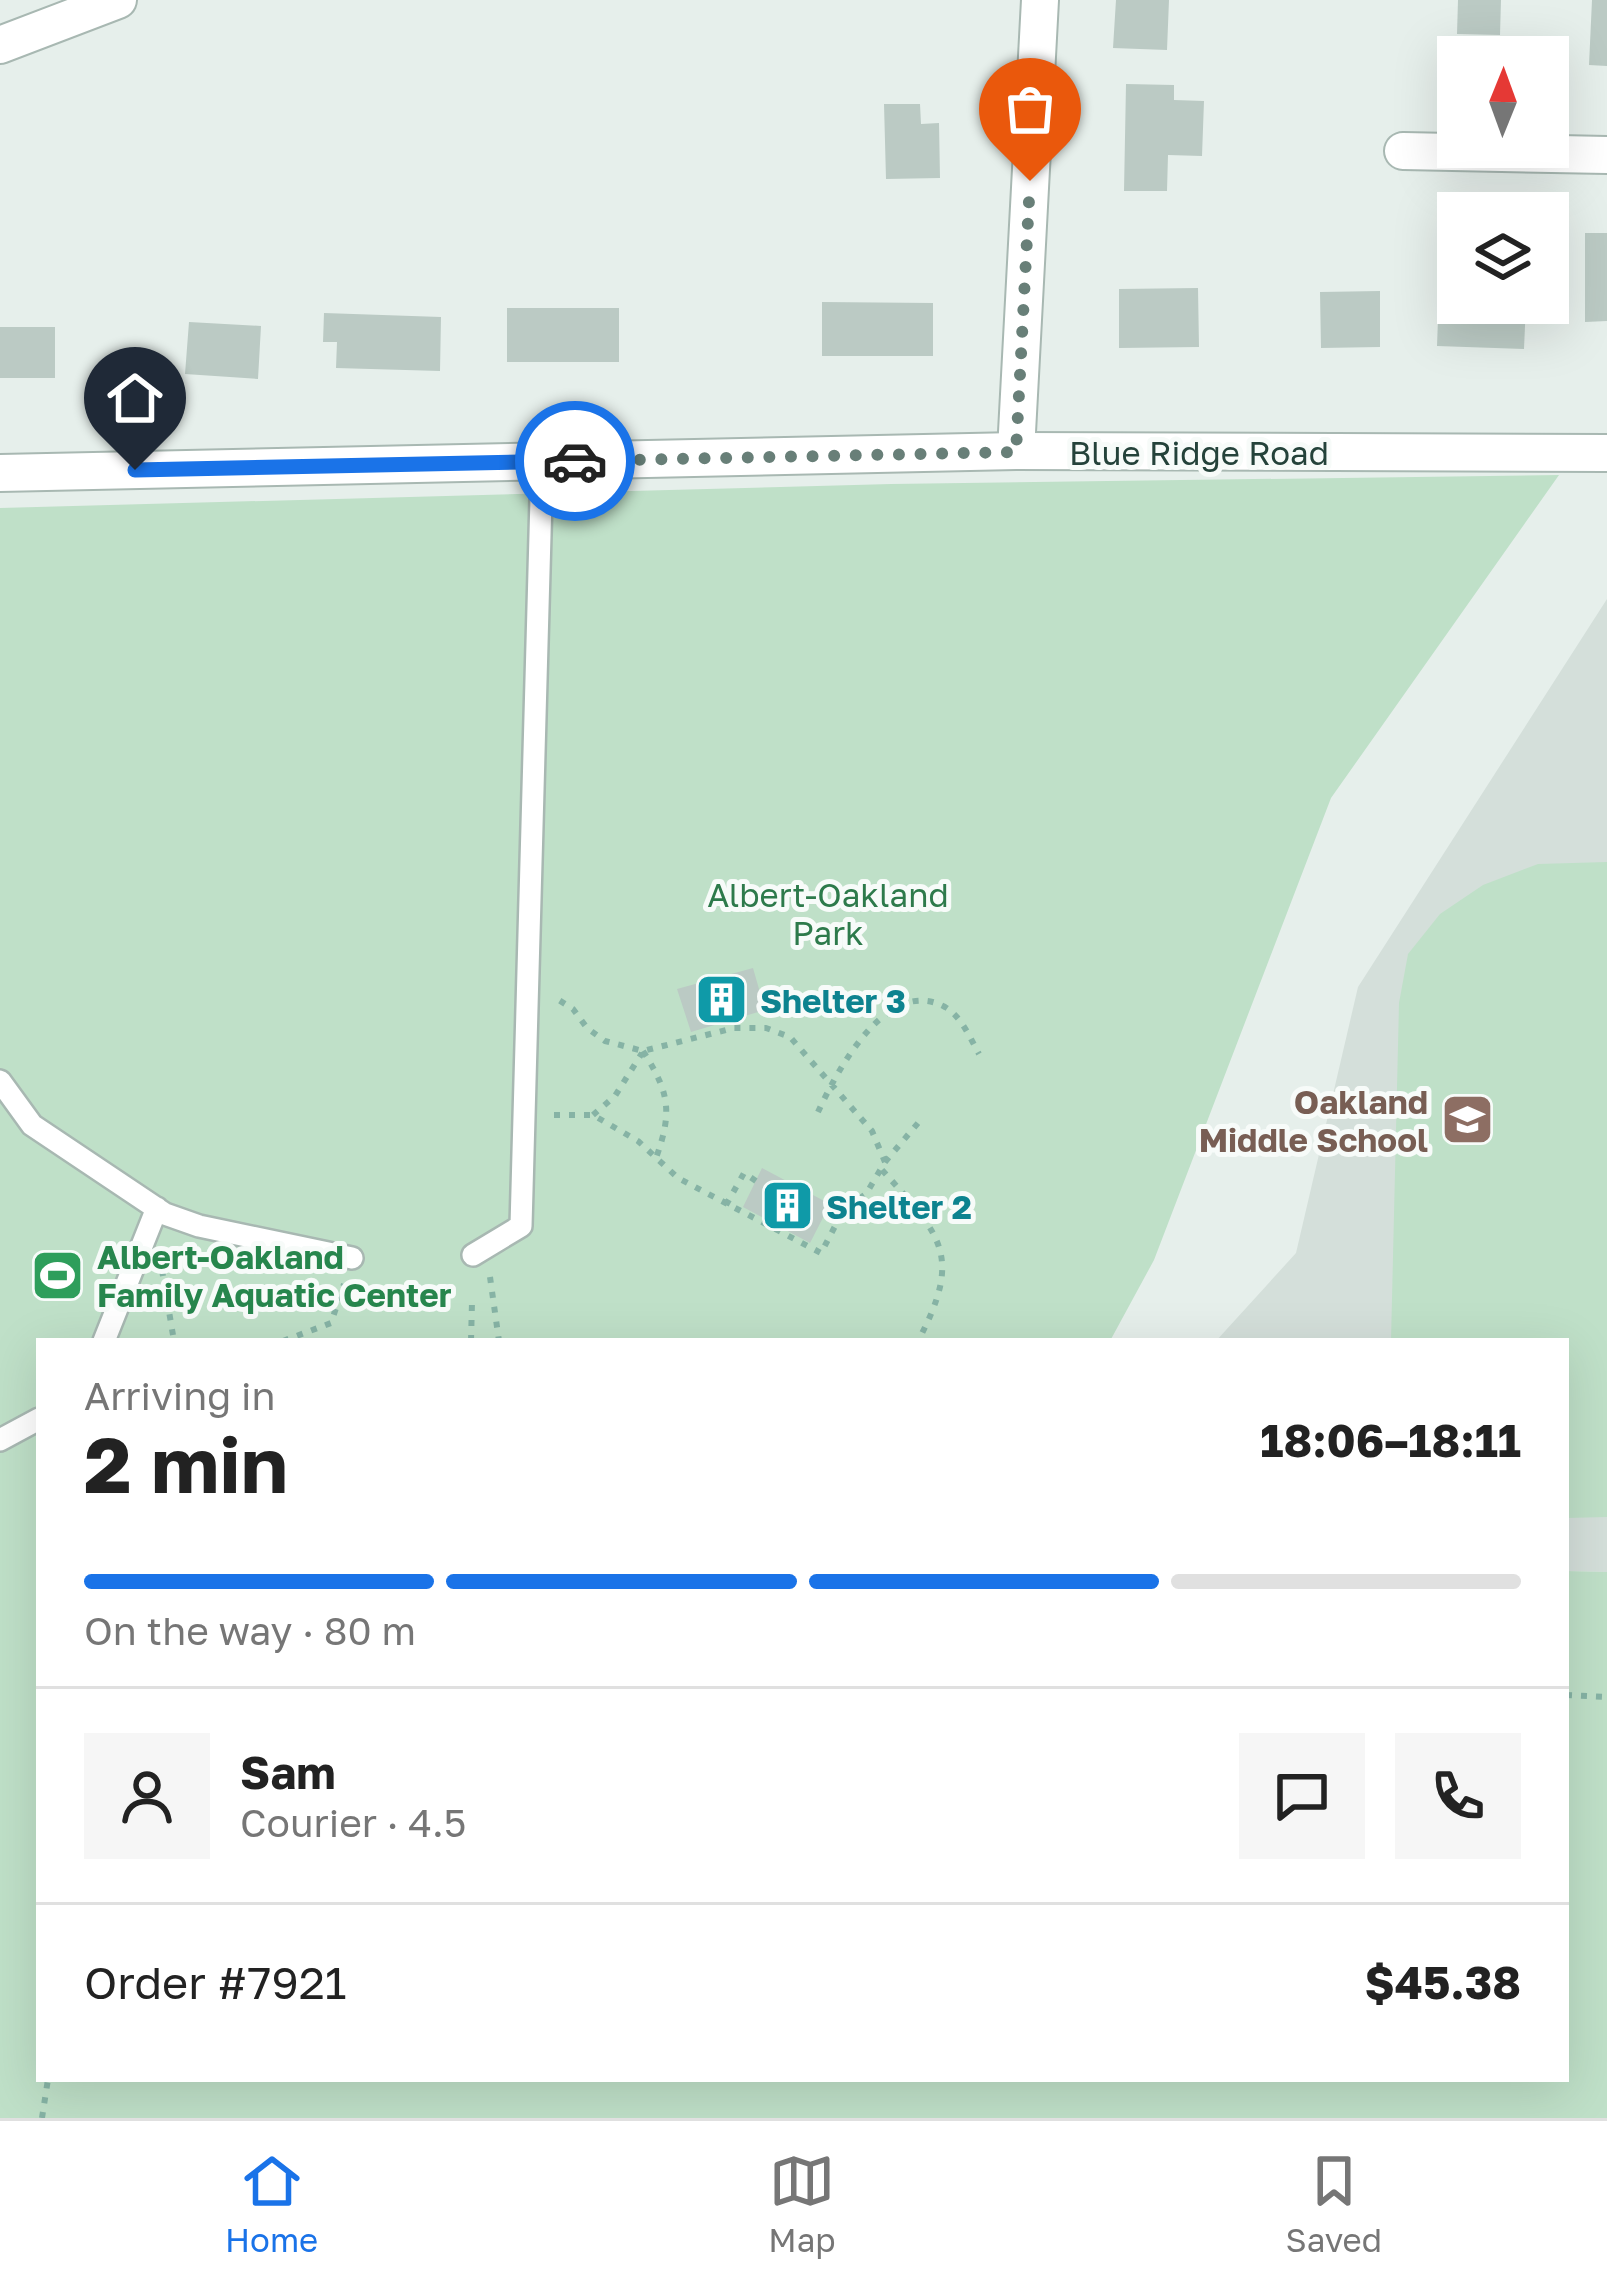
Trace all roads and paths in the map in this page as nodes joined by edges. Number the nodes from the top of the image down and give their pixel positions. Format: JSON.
{"nodes":[{"id":1,"x":118,"y":0,"type":"edge"},
{"id":2,"x":1040,"y":0,"type":"edge"},
{"id":3,"x":0,"y":45,"type":"edge"},
{"id":4,"x":1403,"y":152,"type":"dead end"},
{"id":5,"x":1607,"y":155,"type":"edge"},
{"id":6,"x":1016,"y":452,"type":"junction"},
{"id":7,"x":1607,"y":453,"type":"edge"},
{"id":8,"x":542,"y":462,"type":"junction"},
{"id":9,"x":0,"y":473,"type":"edge"},
{"id":10,"x":527,"y":1000,"type":"junction"},
{"id":11,"x":643,"y":1051,"type":"junction"},
{"id":12,"x":979,"y":1054,"type":"dead end"},
{"id":13,"x":0,"y":1081,"type":"edge"},
{"id":14,"x":830,"y":1086,"type":"junction"},
{"id":15,"x":818,"y":1112,"type":"dead end"},
{"id":16,"x":593,"y":1115,"type":"junction"},
{"id":17,"x":524,"y":1116,"type":"junction"},
{"id":18,"x":918,"y":1123,"type":"dead end"},
{"id":19,"x":656,"y":1158,"type":"junction"},
{"id":20,"x":884,"y":1166,"type":"junction"},
{"id":21,"x":756,"y":1180,"type":"dead end"},
{"id":22,"x":726,"y":1205,"type":"junction"},
{"id":23,"x":161,"y":1211,"type":"junction"},
{"id":24,"x":473,"y":1255,"type":"joint"},
{"id":25,"x":352,"y":1258,"type":"joint"},
{"id":26,"x":472,"y":1301,"type":"dead end"},
{"id":27,"x":105,"y":1338,"type":"edge"},
{"id":28,"x":174,"y":1338,"type":"edge"},
{"id":29,"x":291,"y":1338,"type":"edge"},
{"id":30,"x":471,"y":1338,"type":"edge"},
{"id":31,"x":500,"y":1338,"type":"edge"},
{"id":32,"x":920,"y":1338,"type":"edge"},
{"id":33,"x":36,"y":1421,"type":"edge"},
{"id":34,"x":0,"y":1440,"type":"edge"},
{"id":35,"x":1569,"y":1695,"type":"edge"},
{"id":36,"x":1607,"y":1697,"type":"edge"},
{"id":37,"x":47,"y":2082,"type":"edge"},
{"id":38,"x":42,"y":2118,"type":"edge"}],
"edges":[{"from":1,"to":3,"type":"street"},
{"from":2,"to":6,"type":"street"},
{"from":4,"to":5,"type":"street"},
{"from":6,"to":7,"type":"street","name":"Blue Ridge Road"},
{"from":6,"to":8,"type":"street","name":"Blue Ridge Road"},
{"from":8,"to":9,"type":"street","name":"Blue Ridge Road"},
{"from":8,"to":10,"type":"lane"},
{"from":10,"to":11,"type":"path"},
{"from":10,"to":17,"type":"lane"},
{"from":11,"to":14,"type":"path"},
{"from":11,"to":16,"type":"path"},
{"from":11,"to":19,"type":"path"},
{"from":12,"to":14,"type":"path"},
{"from":13,"to":23,"type":"lane"},
{"from":14,"to":15,"type":"path"},
{"from":14,"to":20,"type":"path"},
{"from":16,"to":17,"type":"path"},
{"from":16,"to":19,"type":"path"},
{"from":17,"to":24,"type":"lane"},
{"from":18,"to":20,"type":"path"},
{"from":19,"to":22,"type":"path"},
{"from":20,"to":22,"type":"path"},
{"from":20,"to":32,"type":"path"},
{"from":21,"to":22,"type":"path"},
{"from":23,"to":25,"type":"lane"},
{"from":23,"to":27,"type":"lane"},
{"from":23,"to":28,"type":"path"},
{"from":24,"to":31,"type":"path"},
{"from":25,"to":29,"type":"path"},
{"from":26,"to":30,"type":"path"},
{"from":33,"to":34,"type":"lane"},
{"from":35,"to":36,"type":"path"},
{"from":37,"to":38,"type":"path"}]}
